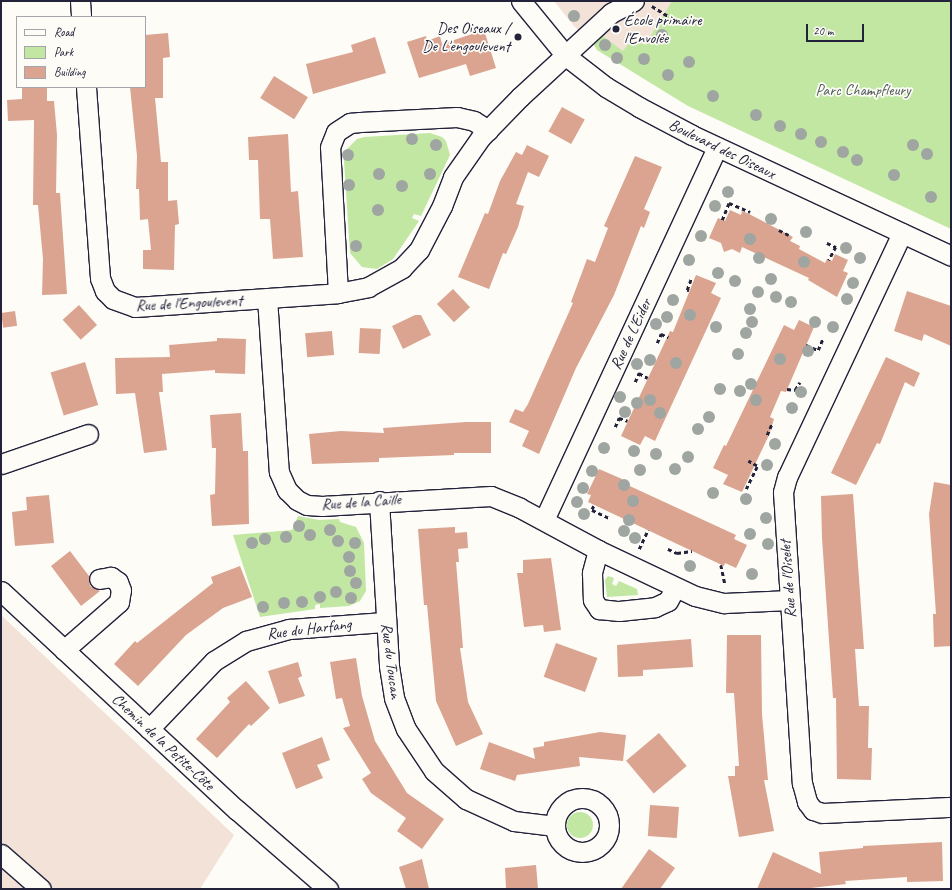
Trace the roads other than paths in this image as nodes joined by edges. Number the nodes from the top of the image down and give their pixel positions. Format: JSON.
{"nodes":[{"id":1,"x":80,"y":1,"type":"edge"},
{"id":2,"x":521,"y":1,"type":"edge"},
{"id":3,"x":642,"y":3,"type":"edge"},
{"id":4,"x":606,"y":7,"type":"edge"},
{"id":5,"x":81,"y":16,"type":"edge"},
{"id":6,"x":566,"y":56,"type":"junction"},
{"id":7,"x":86,"y":88,"type":"edge"},
{"id":8,"x":488,"y":130,"type":"junction"},
{"id":9,"x":717,"y":147,"type":"junction"},
{"id":10,"x":902,"y":233,"type":"junction"},
{"id":11,"x":951,"y":256,"type":"edge"},
{"id":12,"x":338,"y":293,"type":"junction"},
{"id":13,"x":267,"y":298,"type":"junction"},
{"id":14,"x":88,"y":434,"type":"dead end"},
{"id":15,"x":1,"y":464,"type":"edge"},
{"id":16,"x":379,"y":501,"type":"junction"},
{"id":17,"x":544,"y":520,"type":"junction"},
{"id":18,"x":598,"y":550,"type":"junction"},
{"id":19,"x":99,"y":579,"type":"dead end"},
{"id":20,"x":675,"y":588,"type":"junction"},
{"id":21,"x":1,"y":591,"type":"edge"},
{"id":22,"x":790,"y":600,"type":"junction"},
{"id":23,"x":386,"y":622,"type":"junction"},
{"id":24,"x":64,"y":650,"type":"junction"},
{"id":25,"x":149,"y":729,"type":"junction"},
{"id":26,"x":951,"y":807,"type":"edge"},
{"id":27,"x":555,"y":826,"type":"dead end"},
{"id":28,"x":1,"y":854,"type":"edge"},
{"id":29,"x":41,"y":889,"type":"edge"},
{"id":30,"x":328,"y":889,"type":"edge"}],
"edges":[{"from":1,"to":5,"type":"street"},
{"from":2,"to":6,"type":"street","name":"Boulevard des Oiseaux"},
{"from":3,"to":4,"type":"street","name":"Rue de l'Engoulevent"},
{"from":4,"to":6,"type":"street","name":"Rue de l'Engoulevent"},
{"from":6,"to":8,"type":"street","name":"Rue de l'Engoulevent"},
{"from":6,"to":9,"type":"street","name":"Boulevard des Oiseaux"},
{"from":7,"to":13,"type":"street","name":"Rue de l'Engoulevent"},
{"from":8,"to":12,"type":"street","name":"Rue de l'Engoulevent"},
{"from":8,"to":12,"type":"street"},
{"from":9,"to":10,"type":"street","name":"Boulevard des Oiseaux"},
{"from":9,"to":17,"type":"street","name":"Rue de L'Eider"},
{"from":10,"to":11,"type":"street","name":"Boulevard des Oiseaux"},
{"from":10,"to":22,"type":"street","name":"Rue de l'Oiselet"},
{"from":12,"to":13,"type":"street","name":"Rue de l'Engoulevent"},
{"from":13,"to":16,"type":"street","name":"Rue de la Caille"},
{"from":14,"to":15,"type":"street"},
{"from":16,"to":17,"type":"street","name":"Rue de la Caille"},
{"from":16,"to":23,"type":"street","name":"Rue du Toucan"},
{"from":17,"to":18,"type":"street","name":"Rue de la Caille"},
{"from":18,"to":20,"type":"street","name":"Rue de la Caille"},
{"from":18,"to":20,"type":"street"},
{"from":19,"to":24,"type":"street"},
{"from":20,"to":22,"type":"street","name":"Rue de la Caille"},
{"from":21,"to":24,"type":"street","name":"Chemin de la Petite-Côte"},
{"from":22,"to":26,"type":"street","name":"Rue de l'Oiselet"},
{"from":23,"to":25,"type":"street","name":"Rue du Harfang"},
{"from":23,"to":27,"type":"street","name":"Rue du Toucan"},
{"from":24,"to":25,"type":"street","name":"Chemin de la Petite-Côte"},
{"from":25,"to":30,"type":"street","name":"Chemin de la Petite-Côte"},
{"from":28,"to":29,"type":"street"}]}
